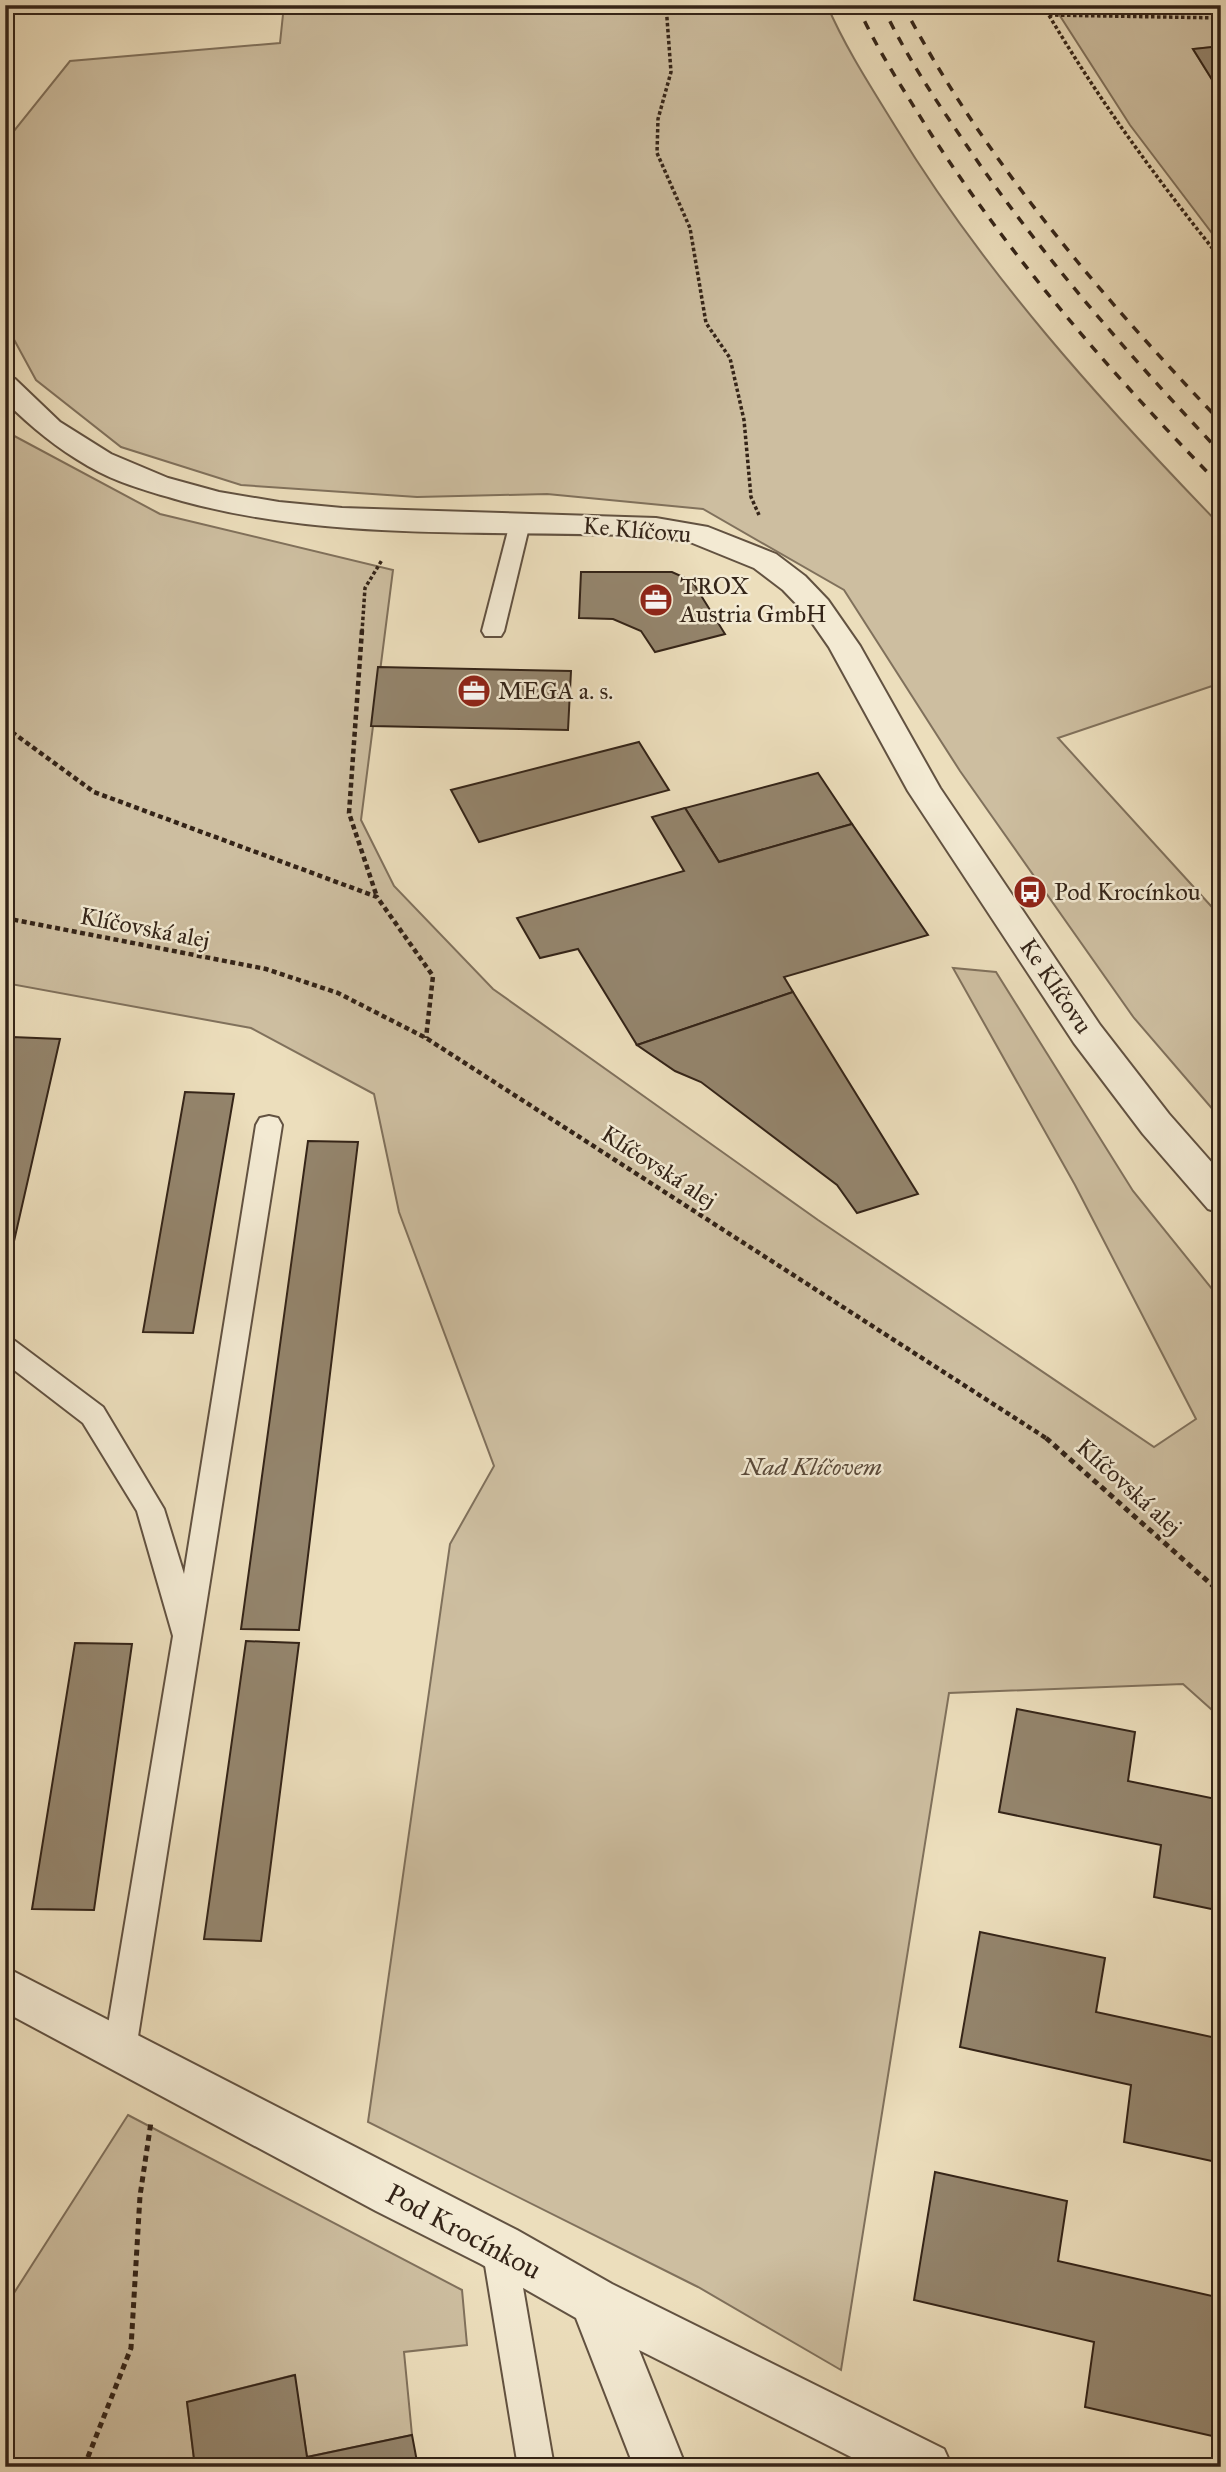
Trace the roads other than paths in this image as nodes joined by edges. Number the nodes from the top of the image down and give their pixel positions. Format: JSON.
{"nodes":[{"id":1,"x":5,"y":385,"type":"edge"},
{"id":2,"x":520,"y":523,"type":"junction"},
{"id":3,"x":493,"y":631,"type":"dead end"},
{"id":4,"x":269,"y":1125,"type":"dead end"},
{"id":5,"x":1221,"y":1199,"type":"edge"},
{"id":6,"x":5,"y":1348,"type":"edge"},
{"id":7,"x":188,"y":1636,"type":"junction"},
{"id":8,"x":5,"y":1988,"type":"edge"},
{"id":9,"x":120,"y":2049,"type":"junction"},
{"id":10,"x":499,"y":2247,"type":"junction"},
{"id":11,"x":594,"y":2301,"type":"junction"},
{"id":12,"x":536,"y":2467,"type":"edge"},
{"id":13,"x":660,"y":2467,"type":"edge"},
{"id":14,"x":926,"y":2467,"type":"edge"}],
"edges":[{"from":1,"to":2,"type":"street","name":"Ke Klíčovu"},
{"from":2,"to":3,"type":"lane"},
{"from":2,"to":5,"type":"street","name":"Ke Klíčovu"},
{"from":4,"to":7,"type":"lane"},
{"from":6,"to":7,"type":"lane"},
{"from":7,"to":9,"type":"lane"},
{"from":8,"to":9,"type":"street","name":"Pod Krocínkou"},
{"from":9,"to":10,"type":"street","name":"Pod Krocínkou"},
{"from":10,"to":11,"type":"street","name":"Pod Krocínkou"},
{"from":10,"to":12,"type":"lane"},
{"from":11,"to":13,"type":"street"},
{"from":11,"to":14,"type":"street","name":"Pod Krocínkou"}]}
